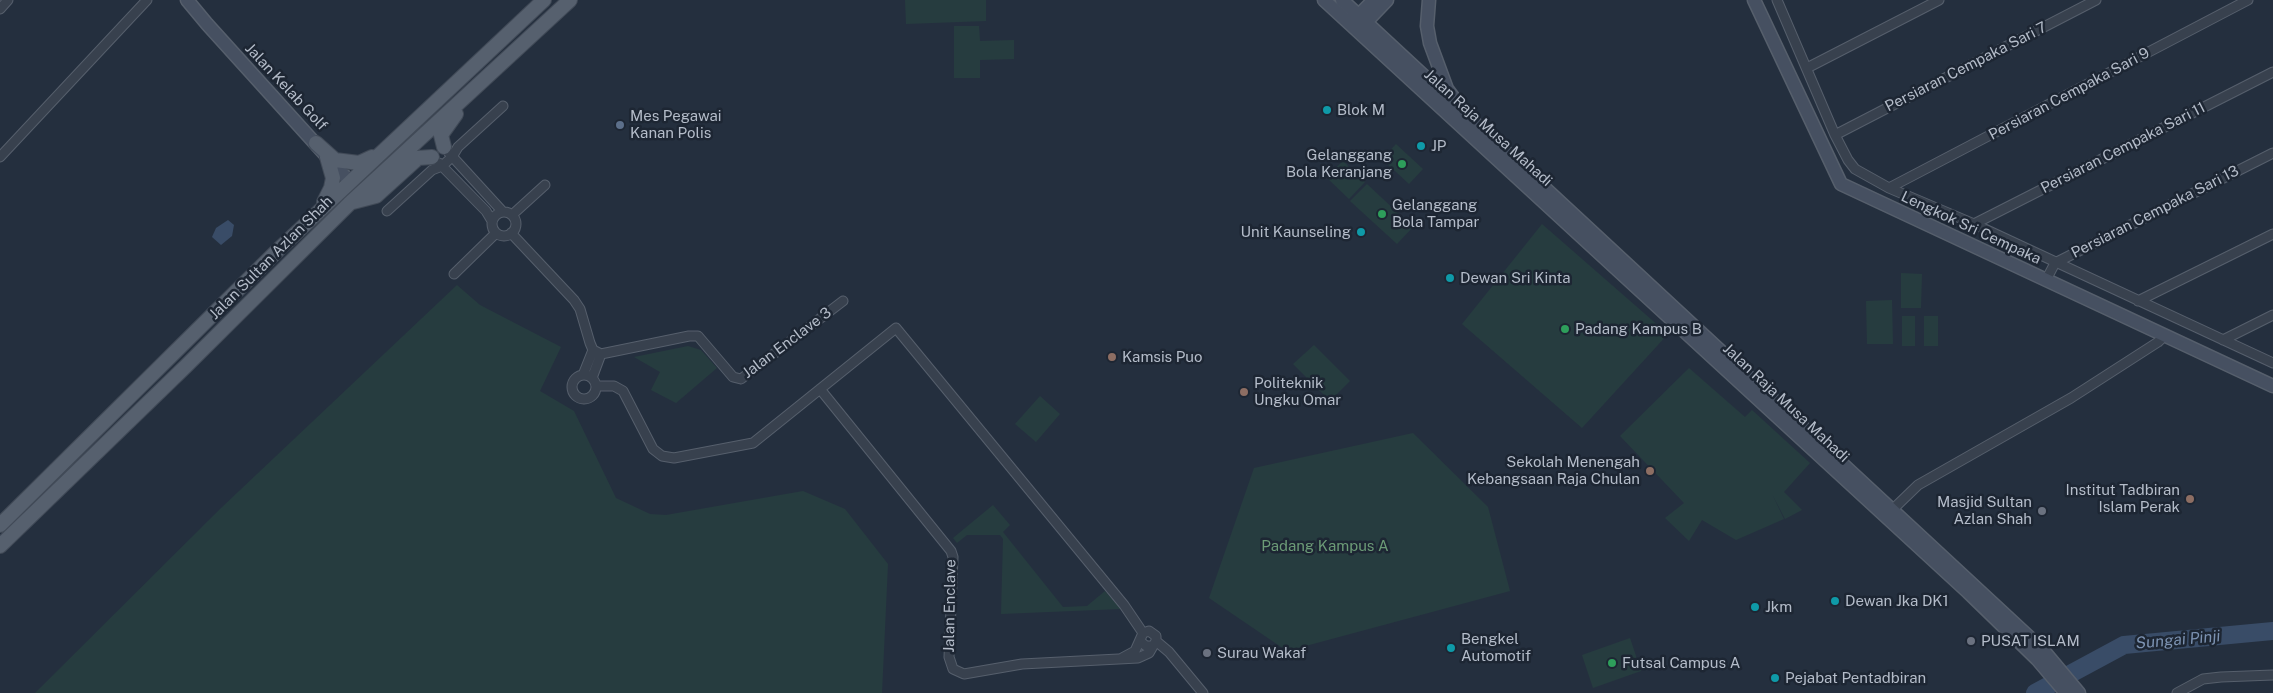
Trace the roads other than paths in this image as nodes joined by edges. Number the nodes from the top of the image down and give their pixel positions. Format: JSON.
{"nodes":[{"id":1,"x":8,"y":0,"type":"edge"},
{"id":2,"x":147,"y":0,"type":"edge"},
{"id":3,"x":151,"y":0,"type":"edge"},
{"id":4,"x":180,"y":0,"type":"edge"},
{"id":5,"x":188,"y":0,"type":"edge"},
{"id":6,"x":544,"y":0,"type":"edge"},
{"id":7,"x":570,"y":0,"type":"edge"},
{"id":8,"x":1324,"y":0,"type":"edge"},
{"id":9,"x":1342,"y":0,"type":"edge"},
{"id":10,"x":1374,"y":0,"type":"edge"},
{"id":11,"x":1387,"y":0,"type":"edge"},
{"id":12,"x":1429,"y":0,"type":"edge"},
{"id":13,"x":1754,"y":0,"type":"edge"},
{"id":14,"x":1938,"y":0,"type":"edge"},
{"id":15,"x":2096,"y":0,"type":"edge"},
{"id":16,"x":2248,"y":0,"type":"edge"},
{"id":17,"x":1779,"y":1,"type":"edge"},
{"id":18,"x":0,"y":9,"type":"edge"},
{"id":19,"x":198,"y":14,"type":"junction"},
{"id":20,"x":133,"y":16,"type":"junction"},
{"id":21,"x":1359,"y":22,"type":"junction"},
{"id":22,"x":1807,"y":68,"type":"junction"},
{"id":23,"x":2273,"y":72,"type":"edge"},
{"id":24,"x":471,"y":91,"type":"junction"},
{"id":25,"x":503,"y":106,"type":"dead end"},
{"id":26,"x":1464,"y":113,"type":"junction"},
{"id":27,"x":1836,"y":135,"type":"junction"},
{"id":28,"x":316,"y":143,"type":"junction"},
{"id":29,"x":386,"y":149,"type":"junction"},
{"id":30,"x":448,"y":152,"type":"junction"},
{"id":31,"x":2273,"y":154,"type":"edge"},
{"id":32,"x":0,"y":157,"type":"edge"},
{"id":33,"x":327,"y":157,"type":"junction"},
{"id":34,"x":437,"y":161,"type":"junction"},
{"id":35,"x":1524,"y":175,"type":"junction"},
{"id":36,"x":350,"y":182,"type":"junction"},
{"id":37,"x":545,"y":185,"type":"dead end"},
{"id":38,"x":1889,"y":188,"type":"junction"},
{"id":39,"x":349,"y":204,"type":"junction"},
{"id":40,"x":387,"y":210,"type":"dead end"},
{"id":41,"x":508,"y":213,"type":"junction"},
{"id":42,"x":312,"y":218,"type":"junction"},
{"id":43,"x":492,"y":221,"type":"junction"},
{"id":44,"x":1974,"y":224,"type":"junction"},
{"id":45,"x":496,"y":233,"type":"junction"},
{"id":46,"x":511,"y":234,"type":"junction"},
{"id":47,"x":2273,"y":234,"type":"edge"},
{"id":48,"x":2055,"y":263,"type":"junction"},
{"id":49,"x":454,"y":274,"type":"dead end"},
{"id":50,"x":2046,"y":280,"type":"junction"},
{"id":51,"x":843,"y":301,"type":"dead end"},
{"id":52,"x":2138,"y":301,"type":"junction"},
{"id":53,"x":2273,"y":315,"type":"edge"},
{"id":54,"x":2164,"y":336,"type":"junction"},
{"id":55,"x":2223,"y":340,"type":"junction"},
{"id":56,"x":597,"y":352,"type":"junction"},
{"id":57,"x":2273,"y":363,"type":"edge"},
{"id":58,"x":583,"y":375,"type":"junction"},
{"id":59,"x":592,"y":378,"type":"junction"},
{"id":60,"x":597,"y":386,"type":"junction"},
{"id":61,"x":2273,"y":386,"type":"edge"},
{"id":62,"x":820,"y":389,"type":"junction"},
{"id":63,"x":1888,"y":513,"type":"junction"},
{"id":64,"x":0,"y":525,"type":"edge"},
{"id":65,"x":0,"y":546,"type":"edge"},
{"id":66,"x":1142,"y":637,"type":"junction"},
{"id":67,"x":1155,"y":644,"type":"junction"},
{"id":68,"x":1119,"y":659,"type":"junction"},
{"id":69,"x":2273,"y":676,"type":"edge"},
{"id":70,"x":2074,"y":692,"type":"edge"},
{"id":71,"x":1203,"y":693,"type":"edge"},
{"id":72,"x":2177,"y":693,"type":"edge"}],
"edges":[{"from":1,"to":18,"type":"street"},
{"from":2,"to":20,"type":"street"},
{"from":3,"to":20,"type":"street"},
{"from":4,"to":19,"type":"main road","name":"Jalan Kelab Golf"},
{"from":5,"to":19,"type":"main road","name":"Jalan Kelab Golf"},
{"from":6,"to":29,"type":"main road","name":"Jalan Sultan Azlan Shah"},
{"from":7,"to":24,"type":"main road","name":"Jalan Sultan Azlan Shah"},
{"from":8,"to":21,"type":"main road","name":"Jalan Raja Musa Mahadi"},
{"from":9,"to":21,"type":"main road","name":"Jalan Raja Musa Mahadi"},
{"from":10,"to":21,"type":"main road"},
{"from":11,"to":21,"type":"main road"},
{"from":12,"to":26,"type":"main road"},
{"from":13,"to":50,"type":"main road","name":"Lengkok Sri Cempaka"},
{"from":14,"to":22,"type":"street"},
{"from":15,"to":27,"type":"street","name":"Persiaran Cempaka Sari 7"},
{"from":16,"to":38,"type":"street","name":"Persiaran Cempaka Sari 9"},
{"from":17,"to":22,"type":"street"},
{"from":19,"to":28,"type":"main road","name":"Jalan Kelab Golf"},
{"from":20,"to":32,"type":"street"},
{"from":21,"to":26,"type":"main road","name":"Jalan Raja Musa Mahadi"},
{"from":21,"to":35,"type":"main road","name":"Jalan Raja Musa Mahadi"},
{"from":22,"to":27,"type":"street"},
{"from":23,"to":44,"type":"street","name":"Persiaran Cempaka Sari 11"},
{"from":24,"to":30,"type":"main road"},
{"from":24,"to":36,"type":"main road"},
{"from":24,"to":39,"type":"main road","name":"Jalan Sultan Azlan Shah"},
{"from":25,"to":30,"type":"street"},
{"from":26,"to":35,"type":"main road","name":"Jalan Raja Musa Mahadi"},
{"from":27,"to":38,"type":"street"},
{"from":28,"to":29,"type":"main road"},
{"from":28,"to":33,"type":"main road","name":"Jalan Kelab Golf"},
{"from":29,"to":36,"type":"main road","name":"Jalan Sultan Azlan Shah"},
{"from":30,"to":34,"type":"street"},
{"from":30,"to":41,"type":"street"},
{"from":31,"to":48,"type":"street","name":"Persiaran Cempaka Sari 13"},
{"from":33,"to":36,"type":"main road","name":"Jalan Kelab Golf"},
{"from":33,"to":42,"type":"main road"},
{"from":34,"to":39,"type":"main road"},
{"from":34,"to":40,"type":"street"},
{"from":34,"to":43,"type":"street"},
{"from":35,"to":63,"type":"main road","name":"Jalan Raja Musa Mahadi"},
{"from":36,"to":42,"type":"main road","name":"Jalan Sultan Azlan Shah"},
{"from":37,"to":41,"type":"street"},
{"from":38,"to":44,"type":"street"},
{"from":39,"to":65,"type":"main road","name":"Jalan Sultan Azlan Shah"},
{"from":41,"to":43,"type":"street"},
{"from":41,"to":46,"type":"street"},
{"from":42,"to":64,"type":"main road","name":"Jalan Sultan Azlan Shah"},
{"from":43,"to":45,"type":"street"},
{"from":44,"to":48,"type":"street"},
{"from":45,"to":46,"type":"street"},
{"from":45,"to":49,"type":"street"},
{"from":46,"to":56,"type":"street"},
{"from":47,"to":52,"type":"street"},
{"from":48,"to":50,"type":"street","name":"Persiaran Cempaka Sari 13"},
{"from":48,"to":52,"type":"street"},
{"from":50,"to":54,"type":"main road","name":"Lengkok Sri Cempaka"},
{"from":51,"to":56,"type":"street","name":"Jalan Enclave 3"},
{"from":52,"to":55,"type":"street"},
{"from":53,"to":55,"type":"street"},
{"from":54,"to":61,"type":"main road","name":"Lengkok Sri Cempaka"},
{"from":54,"to":63,"type":"street"},
{"from":55,"to":57,"type":"street"},
{"from":56,"to":58,"type":"street"},
{"from":56,"to":59,"type":"street"},
{"from":58,"to":59,"type":"street"},
{"from":58,"to":60,"type":"street"},
{"from":59,"to":60,"type":"street"},
{"from":60,"to":62,"type":"street"},
{"from":62,"to":66,"type":"street"},
{"from":62,"to":68,"type":"street","name":"Jalan Enclave"},
{"from":63,"to":70,"type":"main road","name":"Jalan Raja Musa Mahadi"},
{"from":66,"to":67,"type":"street"},
{"from":66,"to":67,"type":"street"},
{"from":66,"to":68,"type":"street"},
{"from":67,"to":68,"type":"street","name":"Jalan Enclave"},
{"from":67,"to":71,"type":"street"},
{"from":69,"to":72,"type":"street"}]}
